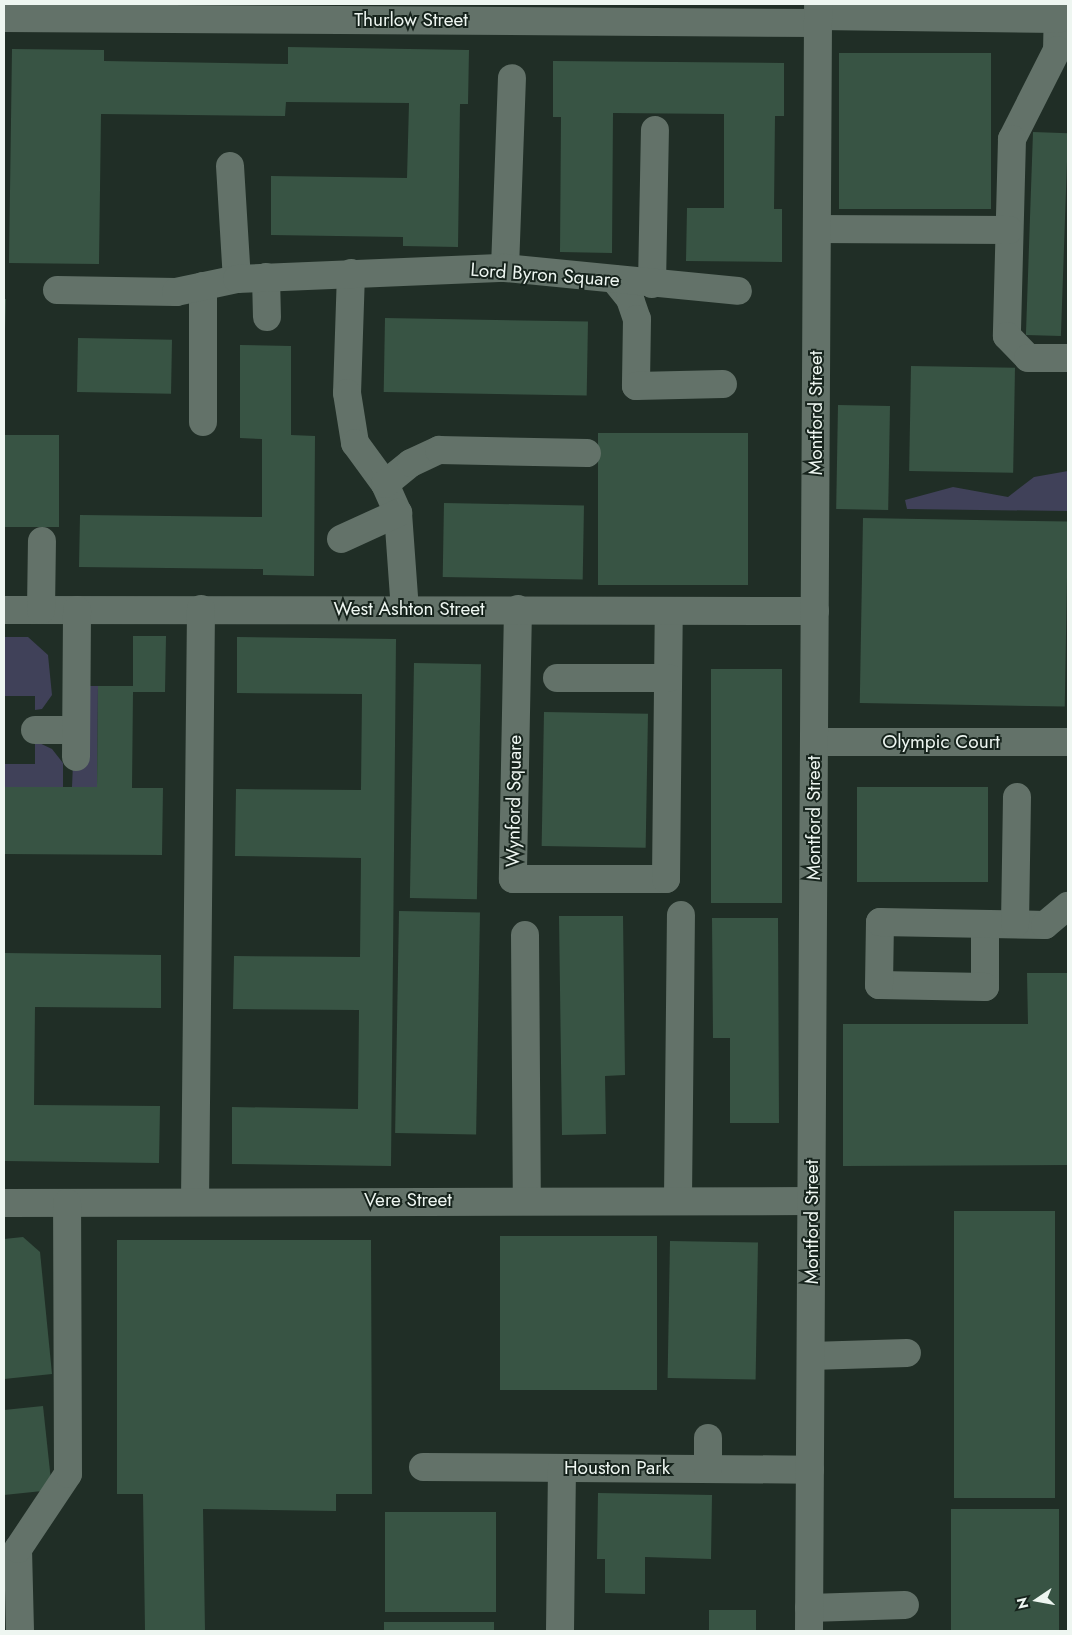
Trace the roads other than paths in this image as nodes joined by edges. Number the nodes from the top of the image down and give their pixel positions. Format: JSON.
{"nodes":[{"id":1,"x":1058,"y":11,"type":"edge"},
{"id":2,"x":818,"y":14,"type":"edge"},
{"id":3,"x":4,"y":18,"type":"edge"},
{"id":4,"x":512,"y":78,"type":"dead end"},
{"id":5,"x":655,"y":130,"type":"dead end"},
{"id":6,"x":230,"y":166,"type":"dead end"},
{"id":7,"x":817,"y":229,"type":"junction"},
{"id":8,"x":1009,"y":230,"type":"junction"},
{"id":9,"x":505,"y":268,"type":"junction"},
{"id":10,"x":352,"y":273,"type":"junction"},
{"id":11,"x":266,"y":277,"type":"junction"},
{"id":12,"x":237,"y":279,"type":"junction"},
{"id":13,"x":614,"y":279,"type":"junction"},
{"id":14,"x":652,"y":284,"type":"junction"},
{"id":15,"x":203,"y":286,"type":"junction"},
{"id":16,"x":57,"y":290,"type":"dead end"},
{"id":17,"x":738,"y":291,"type":"dead end"},
{"id":18,"x":266,"y":317,"type":"dead end"},
{"id":19,"x":1068,"y":358,"type":"edge"},
{"id":20,"x":723,"y":384,"type":"dead end"},
{"id":21,"x":203,"y":422,"type":"dead end"},
{"id":22,"x":587,"y":453,"type":"dead end"},
{"id":23,"x":385,"y":484,"type":"junction"},
{"id":24,"x":398,"y":512,"type":"junction"},
{"id":25,"x":341,"y":539,"type":"dead end"},
{"id":26,"x":42,"y":541,"type":"dead end"},
{"id":27,"x":201,"y":609,"type":"junction"},
{"id":28,"x":518,"y":609,"type":"junction"},
{"id":29,"x":4,"y":610,"type":"edge"},
{"id":30,"x":41,"y":610,"type":"junction"},
{"id":31,"x":77,"y":610,"type":"junction"},
{"id":32,"x":405,"y":610,"type":"junction"},
{"id":33,"x":669,"y":610,"type":"junction"},
{"id":34,"x":815,"y":611,"type":"junction"},
{"id":35,"x":558,"y":678,"type":"dead end"},
{"id":36,"x":668,"y":678,"type":"junction"},
{"id":37,"x":35,"y":730,"type":"dead end"},
{"id":38,"x":76,"y":730,"type":"junction"},
{"id":39,"x":814,"y":742,"type":"junction"},
{"id":40,"x":1068,"y":742,"type":"edge"},
{"id":41,"x":76,"y":757,"type":"dead end"},
{"id":42,"x":1017,"y":797,"type":"dead end"},
{"id":43,"x":1068,"y":906,"type":"edge"},
{"id":44,"x":681,"y":915,"type":"dead end"},
{"id":45,"x":985,"y":924,"type":"dead end"},
{"id":46,"x":1015,"y":924,"type":"junction"},
{"id":47,"x":526,"y":935,"type":"dead end"},
{"id":48,"x":678,"y":1198,"type":"junction"},
{"id":49,"x":528,"y":1200,"type":"junction"},
{"id":50,"x":812,"y":1201,"type":"junction"},
{"id":51,"x":195,"y":1202,"type":"junction"},
{"id":52,"x":4,"y":1203,"type":"edge"},
{"id":53,"x":67,"y":1203,"type":"junction"},
{"id":54,"x":907,"y":1354,"type":"dead end"},
{"id":55,"x":811,"y":1356,"type":"junction"},
{"id":56,"x":708,"y":1438,"type":"dead end"},
{"id":57,"x":424,"y":1467,"type":"dead end"},
{"id":58,"x":562,"y":1468,"type":"junction"},
{"id":59,"x":708,"y":1469,"type":"junction"},
{"id":60,"x":810,"y":1470,"type":"junction"},
{"id":61,"x":905,"y":1605,"type":"dead end"},
{"id":62,"x":809,"y":1619,"type":"edge"},
{"id":63,"x":20,"y":1631,"type":"edge"},
{"id":64,"x":560,"y":1631,"type":"edge"}],
"edges":[{"from":1,"to":2,"type":"street","name":"Thurlow Street"},
{"from":1,"to":8,"type":"street"},
{"from":2,"to":3,"type":"street","name":"Thurlow Street"},
{"from":2,"to":7,"type":"street","name":"Montford Street"},
{"from":4,"to":9,"type":"street"},
{"from":5,"to":14,"type":"street"},
{"from":6,"to":12,"type":"street"},
{"from":7,"to":8,"type":"street"},
{"from":7,"to":34,"type":"street","name":"Montford Street"},
{"from":8,"to":19,"type":"street"},
{"from":9,"to":10,"type":"street","name":"Lord Byron Square"},
{"from":9,"to":13,"type":"street","name":"Lord Byron Square"},
{"from":10,"to":11,"type":"street","name":"Lord Byron Square"},
{"from":10,"to":23,"type":"street"},
{"from":11,"to":12,"type":"street","name":"Lord Byron Square"},
{"from":11,"to":18,"type":"street"},
{"from":12,"to":15,"type":"street","name":"Lord Byron Square"},
{"from":13,"to":14,"type":"street","name":"Lord Byron Square"},
{"from":13,"to":20,"type":"street"},
{"from":14,"to":17,"type":"street","name":"Lord Byron Square"},
{"from":15,"to":16,"type":"street","name":"Lord Byron Square"},
{"from":15,"to":21,"type":"street"},
{"from":22,"to":23,"type":"street"},
{"from":23,"to":24,"type":"street"},
{"from":24,"to":25,"type":"street"},
{"from":24,"to":32,"type":"street"},
{"from":26,"to":30,"type":"street"},
{"from":27,"to":31,"type":"street","name":"West Ashton Street"},
{"from":27,"to":32,"type":"street","name":"West Ashton Street"},
{"from":27,"to":51,"type":"street"},
{"from":28,"to":32,"type":"street","name":"West Ashton Street"},
{"from":28,"to":33,"type":"street","name":"West Ashton Street"},
{"from":28,"to":36,"type":"street","name":"Wynford Square"},
{"from":29,"to":30,"type":"street","name":"West Ashton Street"},
{"from":30,"to":31,"type":"street","name":"West Ashton Street"},
{"from":31,"to":38,"type":"street"},
{"from":33,"to":34,"type":"street","name":"West Ashton Street"},
{"from":33,"to":36,"type":"street","name":"Wynford Square"},
{"from":34,"to":39,"type":"street","name":"Montford Street"},
{"from":35,"to":36,"type":"street"},
{"from":37,"to":38,"type":"street"},
{"from":38,"to":41,"type":"street"},
{"from":39,"to":40,"type":"street","name":"Olympic Court"},
{"from":39,"to":50,"type":"street","name":"Montford Street"},
{"from":42,"to":46,"type":"street"},
{"from":43,"to":46,"type":"street"},
{"from":44,"to":48,"type":"street"},
{"from":45,"to":46,"type":"street"},
{"from":47,"to":49,"type":"street"},
{"from":48,"to":49,"type":"street","name":"Vere Street"},
{"from":48,"to":50,"type":"street","name":"Vere Street"},
{"from":49,"to":51,"type":"street","name":"Vere Street"},
{"from":50,"to":55,"type":"street","name":"Montford Street"},
{"from":51,"to":53,"type":"street","name":"Vere Street"},
{"from":52,"to":53,"type":"street","name":"Vere Street"},
{"from":53,"to":63,"type":"street"},
{"from":54,"to":55,"type":"street"},
{"from":55,"to":60,"type":"street","name":"Montford Street"},
{"from":56,"to":59,"type":"street"},
{"from":57,"to":58,"type":"street","name":"Houston Park"},
{"from":58,"to":59,"type":"street","name":"Houston Park"},
{"from":58,"to":64,"type":"street"},
{"from":59,"to":60,"type":"street","name":"Houston Park"},
{"from":60,"to":62,"type":"street","name":"Montford Street"},
{"from":61,"to":62,"type":"street"}]}
